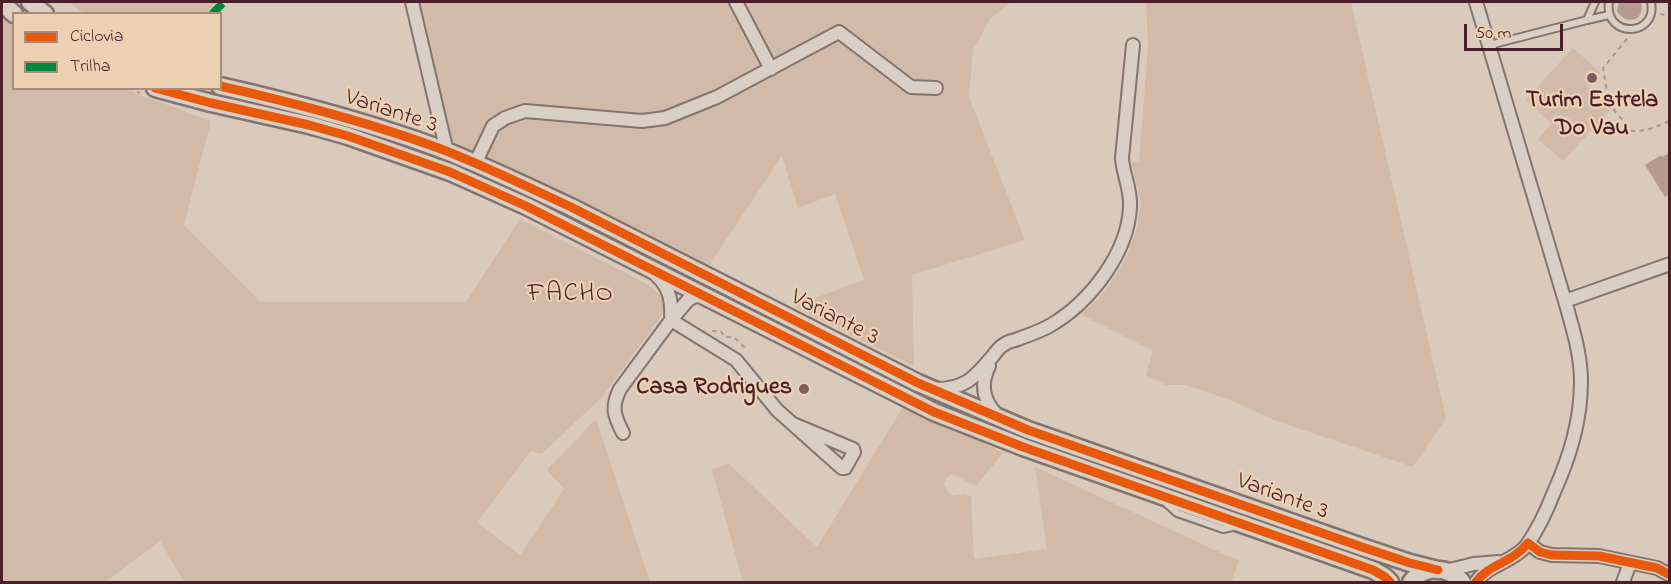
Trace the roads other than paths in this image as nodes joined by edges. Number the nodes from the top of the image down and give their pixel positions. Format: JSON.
{"nodes":[{"id":1,"x":31,"y":2,"type":"edge"},
{"id":2,"x":412,"y":2,"type":"edge"},
{"id":3,"x":736,"y":2,"type":"edge"},
{"id":4,"x":1476,"y":2,"type":"edge"},
{"id":5,"x":1595,"y":2,"type":"edge"},
{"id":6,"x":1608,"y":2,"type":"edge"},
{"id":7,"x":1651,"y":2,"type":"edge"},
{"id":8,"x":43,"y":12,"type":"edge"},
{"id":9,"x":1609,"y":15,"type":"junction"},
{"id":10,"x":1587,"y":20,"type":"junction"},
{"id":11,"x":1133,"y":45,"type":"dead end"},
{"id":12,"x":1490,"y":45,"type":"junction"},
{"id":13,"x":771,"y":69,"type":"junction"},
{"id":14,"x":222,"y":86,"type":"edge"},
{"id":15,"x":936,"y":88,"type":"dead end"},
{"id":16,"x":151,"y":92,"type":"edge"},
{"id":17,"x":447,"y":152,"type":"junction"},
{"id":18,"x":475,"y":164,"type":"junction"},
{"id":19,"x":1670,"y":264,"type":"edge"},
{"id":20,"x":648,"y":267,"type":"junction"},
{"id":21,"x":706,"y":297,"type":"junction"},
{"id":22,"x":1565,"y":301,"type":"junction"},
{"id":23,"x":671,"y":320,"type":"junction"},
{"id":24,"x":996,"y":352,"type":"junction"},
{"id":25,"x":932,"y":389,"type":"junction"},
{"id":26,"x":1000,"y":418,"type":"junction"},
{"id":27,"x":794,"y":424,"type":"junction"},
{"id":28,"x":623,"y":433,"type":"dead end"},
{"id":29,"x":1528,"y":543,"type":"junction"},
{"id":30,"x":1508,"y":561,"type":"junction"},
{"id":31,"x":1630,"y":563,"type":"junction"},
{"id":32,"x":1442,"y":570,"type":"junction"},
{"id":33,"x":1670,"y":575,"type":"edge"},
{"id":34,"x":1390,"y":582,"type":"edge"},
{"id":35,"x":1411,"y":582,"type":"edge"},
{"id":36,"x":1462,"y":582,"type":"edge"},
{"id":37,"x":1476,"y":582,"type":"edge"},
{"id":38,"x":1623,"y":582,"type":"edge"}],
"edges":[{"from":1,"to":8,"type":"main road"},
{"from":2,"to":17,"type":"street"},
{"from":3,"to":13,"type":"street"},
{"from":4,"to":12,"type":"street"},
{"from":5,"to":10,"type":"lane"},
{"from":6,"to":9,"type":"lane"},
{"from":7,"to":9,"type":"lane"},
{"from":9,"to":10,"type":"lane"},
{"from":10,"to":12,"type":"lane"},
{"from":11,"to":24,"type":"street"},
{"from":12,"to":22,"type":"street"},
{"from":13,"to":15,"type":"street"},
{"from":13,"to":18,"type":"street"},
{"from":14,"to":17,"type":"main road","name":"Variante 3"},
{"from":16,"to":20,"type":"main road","name":"Variante 3"},
{"from":17,"to":18,"type":"main road","name":"Variante 3"},
{"from":18,"to":25,"type":"main road","name":"Variante 3"},
{"from":19,"to":22,"type":"street"},
{"from":20,"to":21,"type":"main road","name":"Variante 3"},
{"from":20,"to":23,"type":"street"},
{"from":21,"to":23,"type":"street"},
{"from":21,"to":34,"type":"main road","name":"Variante 3"},
{"from":22,"to":29,"type":"street"},
{"from":23,"to":27,"type":"street"},
{"from":23,"to":28,"type":"street"},
{"from":24,"to":25,"type":"street"},
{"from":24,"to":26,"type":"street"},
{"from":25,"to":26,"type":"main road","name":"Variante 3"},
{"from":26,"to":32,"type":"main road","name":"Variante 3"},
{"from":27,"to":27,"type":"street"},
{"from":29,"to":30,"type":"street"},
{"from":29,"to":31,"type":"street"},
{"from":30,"to":32,"type":"street"},
{"from":30,"to":37,"type":"street"},
{"from":31,"to":33,"type":"street"},
{"from":31,"to":38,"type":"street"},
{"from":32,"to":35,"type":"main road"},
{"from":32,"to":36,"type":"main road","name":"Variante 3"}]}
